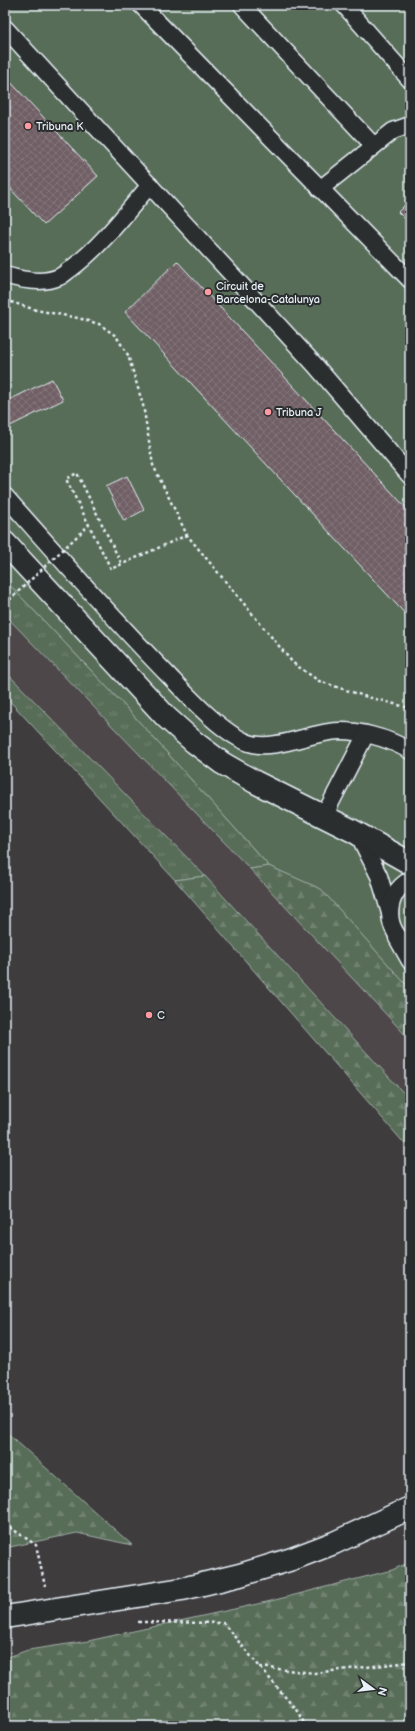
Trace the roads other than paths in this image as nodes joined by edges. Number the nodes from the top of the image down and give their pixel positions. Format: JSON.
{"nodes":[{"id":1,"x":141,"y":5,"type":"edge"},
{"id":2,"x":242,"y":5,"type":"edge"},
{"id":3,"x":344,"y":5,"type":"edge"},
{"id":4,"x":5,"y":28,"type":"edge"},
{"id":5,"x":410,"y":80,"type":"edge"},
{"id":6,"x":410,"y":125,"type":"edge"},
{"id":7,"x":374,"y":146,"type":"junction"},
{"id":8,"x":150,"y":186,"type":"junction"},
{"id":9,"x":320,"y":189,"type":"junction"},
{"id":10,"x":5,"y":275,"type":"edge"},
{"id":11,"x":410,"y":280,"type":"edge"},
{"id":12,"x":410,"y":476,"type":"edge"},
{"id":13,"x":5,"y":496,"type":"edge"},
{"id":14,"x":5,"y":543,"type":"edge"},
{"id":15,"x":366,"y":734,"type":"junction"},
{"id":16,"x":410,"y":751,"type":"edge"},
{"id":17,"x":324,"y":816,"type":"junction"},
{"id":18,"x":357,"y":833,"type":"junction"},
{"id":19,"x":410,"y":863,"type":"edge"},
{"id":20,"x":410,"y":880,"type":"edge"},
{"id":21,"x":390,"y":913,"type":"junction"},
{"id":22,"x":394,"y":931,"type":"junction"},
{"id":23,"x":410,"y":945,"type":"edge"},
{"id":24,"x":410,"y":961,"type":"edge"},
{"id":25,"x":410,"y":1508,"type":"edge"},
{"id":26,"x":5,"y":1616,"type":"edge"}],
"edges":[{"from":1,"to":9,"type":"lane"},
{"from":2,"to":7,"type":"lane"},
{"from":3,"to":5,"type":"lane"},
{"from":4,"to":8,"type":"lane"},
{"from":6,"to":7,"type":"lane"},
{"from":7,"to":9,"type":"lane"},
{"from":8,"to":10,"type":"lane"},
{"from":8,"to":12,"type":"lane"},
{"from":9,"to":11,"type":"lane"},
{"from":13,"to":15,"type":"lane"},
{"from":14,"to":17,"type":"street"},
{"from":15,"to":16,"type":"lane"},
{"from":15,"to":17,"type":"lane"},
{"from":17,"to":18,"type":"street"},
{"from":18,"to":19,"type":"street"},
{"from":18,"to":21,"type":"lane"},
{"from":20,"to":21,"type":"lane"},
{"from":21,"to":22,"type":"lane"},
{"from":22,"to":23,"type":"lane"},
{"from":22,"to":24,"type":"lane"},
{"from":25,"to":26,"type":"street"}]}
